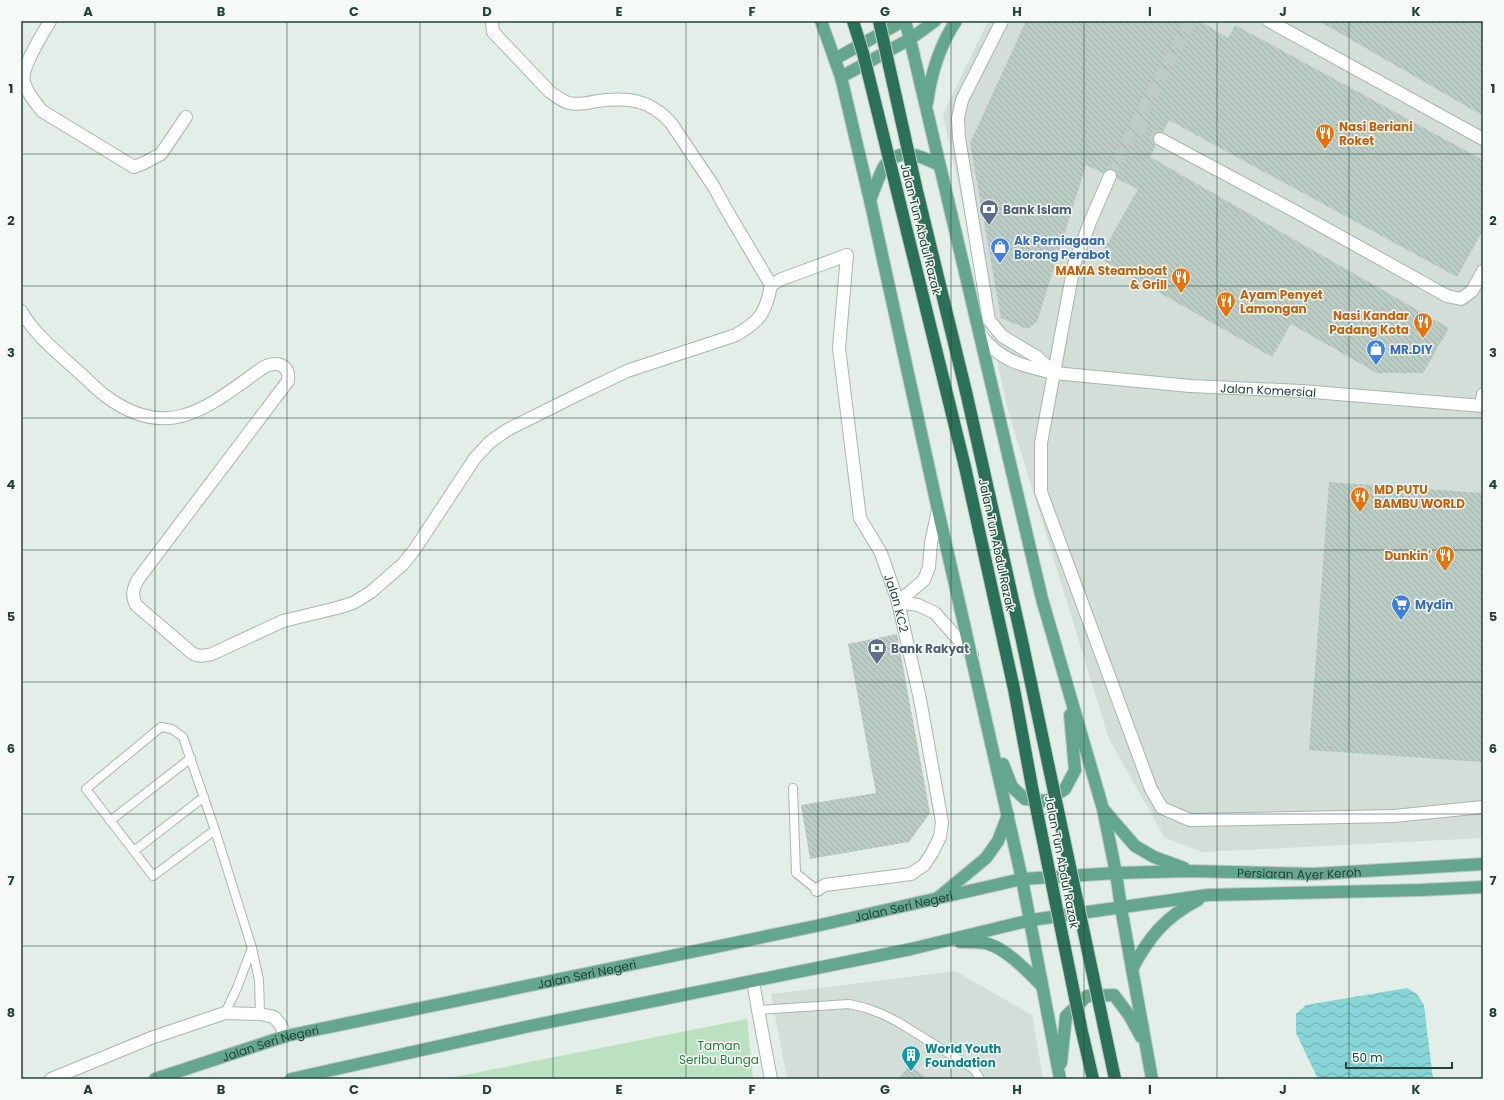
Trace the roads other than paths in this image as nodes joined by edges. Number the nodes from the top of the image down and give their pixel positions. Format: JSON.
{"nodes":[{"id":1,"x":50,"y":21,"type":"edge"},
{"id":2,"x":492,"y":21,"type":"edge"},
{"id":3,"x":821,"y":21,"type":"edge"},
{"id":4,"x":853,"y":21,"type":"edge"},
{"id":5,"x":879,"y":21,"type":"edge"},
{"id":6,"x":904,"y":21,"type":"edge"},
{"id":7,"x":935,"y":21,"type":"edge"},
{"id":8,"x":956,"y":21,"type":"edge"},
{"id":9,"x":1002,"y":21,"type":"edge"},
{"id":10,"x":1269,"y":21,"type":"edge"},
{"id":11,"x":910,"y":39,"type":"junction"},
{"id":12,"x":835,"y":59,"type":"junction"},
{"id":13,"x":841,"y":77,"type":"junction"},
{"id":14,"x":926,"y":110,"type":"junction"},
{"id":15,"x":186,"y":117,"type":"dead end"},
{"id":16,"x":1483,"y":138,"type":"edge"},
{"id":17,"x":1160,"y":139,"type":"tunnel mouth"},
{"id":18,"x":939,"y":164,"type":"junction"},
{"id":19,"x":1110,"y":176,"type":"tunnel mouth"},
{"id":20,"x":870,"y":200,"type":"junction"},
{"id":21,"x":1483,"y":271,"type":"edge"},
{"id":22,"x":771,"y":285,"type":"junction"},
{"id":23,"x":21,"y":311,"type":"edge"},
{"id":24,"x":978,"y":333,"type":"junction"},
{"id":25,"x":1054,"y":373,"type":"junction"},
{"id":26,"x":1483,"y":394,"type":"edge"},
{"id":27,"x":1482,"y":406,"type":"edge"},
{"id":28,"x":938,"y":510,"type":"junction"},
{"id":29,"x":898,"y":602,"type":"junction"},
{"id":30,"x":972,"y":655,"type":"junction"},
{"id":31,"x":1067,"y":686,"type":"junction"},
{"id":32,"x":986,"y":716,"type":"junction"},
{"id":33,"x":190,"y":758,"type":"junction"},
{"id":34,"x":793,"y":788,"type":"dead end"},
{"id":35,"x":204,"y":797,"type":"junction"},
{"id":36,"x":1483,"y":807,"type":"edge"},
{"id":37,"x":1103,"y":809,"type":"junction"},
{"id":38,"x":1008,"y":815,"type":"junction"},
{"id":39,"x":110,"y":821,"type":"junction"},
{"id":40,"x":215,"y":830,"type":"junction"},
{"id":41,"x":134,"y":851,"type":"junction"},
{"id":42,"x":1483,"y":864,"type":"edge"},
{"id":43,"x":1189,"y":870,"type":"junction"},
{"id":44,"x":1116,"y":873,"type":"junction"},
{"id":45,"x":1022,"y":880,"type":"junction"},
{"id":46,"x":1483,"y":887,"type":"edge"},
{"id":47,"x":817,"y":890,"type":"joint"},
{"id":48,"x":1208,"y":895,"type":"junction"},
{"id":49,"x":937,"y":899,"type":"junction"},
{"id":50,"x":1121,"y":908,"type":"junction"},
{"id":51,"x":1031,"y":920,"type":"junction"},
{"id":52,"x":950,"y":941,"type":"junction"},
{"id":53,"x":252,"y":948,"type":"junction"},
{"id":54,"x":1132,"y":969,"type":"junction"},
{"id":55,"x":753,"y":981,"type":"junction"},
{"id":56,"x":1042,"y":986,"type":"junction"},
{"id":57,"x":758,"y":1010,"type":"junction"},
{"id":58,"x":225,"y":1013,"type":"junction"},
{"id":59,"x":260,"y":1014,"type":"junction"},
{"id":60,"x":286,"y":1036,"type":"junction"},
{"id":61,"x":1146,"y":1048,"type":"junction"},
{"id":62,"x":1059,"y":1078,"type":"edge"},
{"id":63,"x":51,"y":1079,"type":"edge"},
{"id":64,"x":155,"y":1079,"type":"edge"},
{"id":65,"x":291,"y":1079,"type":"edge"},
{"id":66,"x":771,"y":1079,"type":"edge"},
{"id":67,"x":980,"y":1079,"type":"edge"},
{"id":68,"x":1093,"y":1079,"type":"edge"},
{"id":69,"x":1115,"y":1079,"type":"edge"},
{"id":70,"x":1152,"y":1079,"type":"edge"}],
"edges":[{"from":1,"to":15,"type":"street"},
{"from":2,"to":22,"type":"street"},
{"from":3,"to":12,"type":"main road"},
{"from":4,"to":68,"type":"highway","name":"Jalan Tun Abdul Razak","bridge":true},
{"from":5,"to":69,"type":"highway","name":"Jalan Tun Abdul Razak","bridge":true},
{"from":6,"to":11,"type":"main road"},
{"from":6,"to":12,"type":"main road"},
{"from":7,"to":11,"type":"main road"},
{"from":8,"to":14,"type":"main road"},
{"from":9,"to":25,"type":"street"},
{"from":10,"to":16,"type":"street"},
{"from":11,"to":13,"type":"main road"},
{"from":11,"to":14,"type":"main road"},
{"from":12,"to":13,"type":"main road"},
{"from":13,"to":20,"type":"main road"},
{"from":14,"to":18,"type":"main road"},
{"from":17,"to":21,"type":"street"},
{"from":18,"to":20,"type":"main road"},
{"from":18,"to":24,"type":"main road"},
{"from":19,"to":25,"type":"street"},
{"from":20,"to":28,"type":"main road"},
{"from":22,"to":23,"type":"street"},
{"from":22,"to":29,"type":"street","name":"Jalan KC2"},
{"from":24,"to":25,"type":"street","name":"Jalan Komersial"},
{"from":24,"to":31,"type":"main road"},
{"from":25,"to":27,"type":"street","name":"Jalan Komersial"},
{"from":25,"to":36,"type":"street"},
{"from":26,"to":27,"type":"street"},
{"from":28,"to":29,"type":"street"},
{"from":28,"to":30,"type":"main road"},
{"from":29,"to":30,"type":"street"},
{"from":29,"to":47,"type":"street","name":"Jalan KC2"},
{"from":30,"to":32,"type":"main road"},
{"from":31,"to":32,"type":"main road"},
{"from":31,"to":37,"type":"main road"},
{"from":32,"to":38,"type":"main road"},
{"from":33,"to":35,"type":"lane"},
{"from":33,"to":39,"type":"lane"},
{"from":33,"to":39,"type":"lane"},
{"from":34,"to":47,"type":"lane"},
{"from":35,"to":40,"type":"lane"},
{"from":35,"to":41,"type":"lane"},
{"from":37,"to":43,"type":"main road"},
{"from":37,"to":44,"type":"main road"},
{"from":38,"to":45,"type":"main road"},
{"from":38,"to":49,"type":"main road"},
{"from":39,"to":41,"type":"lane"},
{"from":40,"to":41,"type":"lane"},
{"from":40,"to":53,"type":"lane"},
{"from":42,"to":43,"type":"main road","name":"Persiaran Ayer Keroh"},
{"from":43,"to":44,"type":"main road","name":"Persiaran Ayer Keroh"},
{"from":44,"to":45,"type":"main road","name":"Jalan Seri Negeri"},
{"from":44,"to":50,"type":"main road"},
{"from":45,"to":49,"type":"main road","name":"Jalan Seri Negeri"},
{"from":45,"to":51,"type":"main road"},
{"from":46,"to":48,"type":"main road","name":"Persiaran Ayer Keroh"},
{"from":48,"to":50,"type":"main road","name":"Persiaran Ayer Keroh"},
{"from":48,"to":54,"type":"main road"},
{"from":49,"to":60,"type":"main road","name":"Jalan Seri Negeri"},
{"from":50,"to":51,"type":"main road","name":"Persiaran Ayer Keroh"},
{"from":50,"to":54,"type":"main road"},
{"from":51,"to":52,"type":"main road"},
{"from":51,"to":56,"type":"main road"},
{"from":52,"to":55,"type":"main road"},
{"from":52,"to":56,"type":"main road"},
{"from":53,"to":58,"type":"lane"},
{"from":53,"to":59,"type":"lane"},
{"from":54,"to":61,"type":"main road"},
{"from":55,"to":57,"type":"street"},
{"from":55,"to":65,"type":"main road"},
{"from":56,"to":62,"type":"main road"},
{"from":57,"to":66,"type":"street"},
{"from":57,"to":67,"type":"lane"},
{"from":58,"to":59,"type":"street"},
{"from":58,"to":63,"type":"street"},
{"from":59,"to":60,"type":"street"},
{"from":60,"to":64,"type":"main road","name":"Jalan Seri Negeri"},
{"from":61,"to":62,"type":"main road"},
{"from":61,"to":70,"type":"main road"}]}
